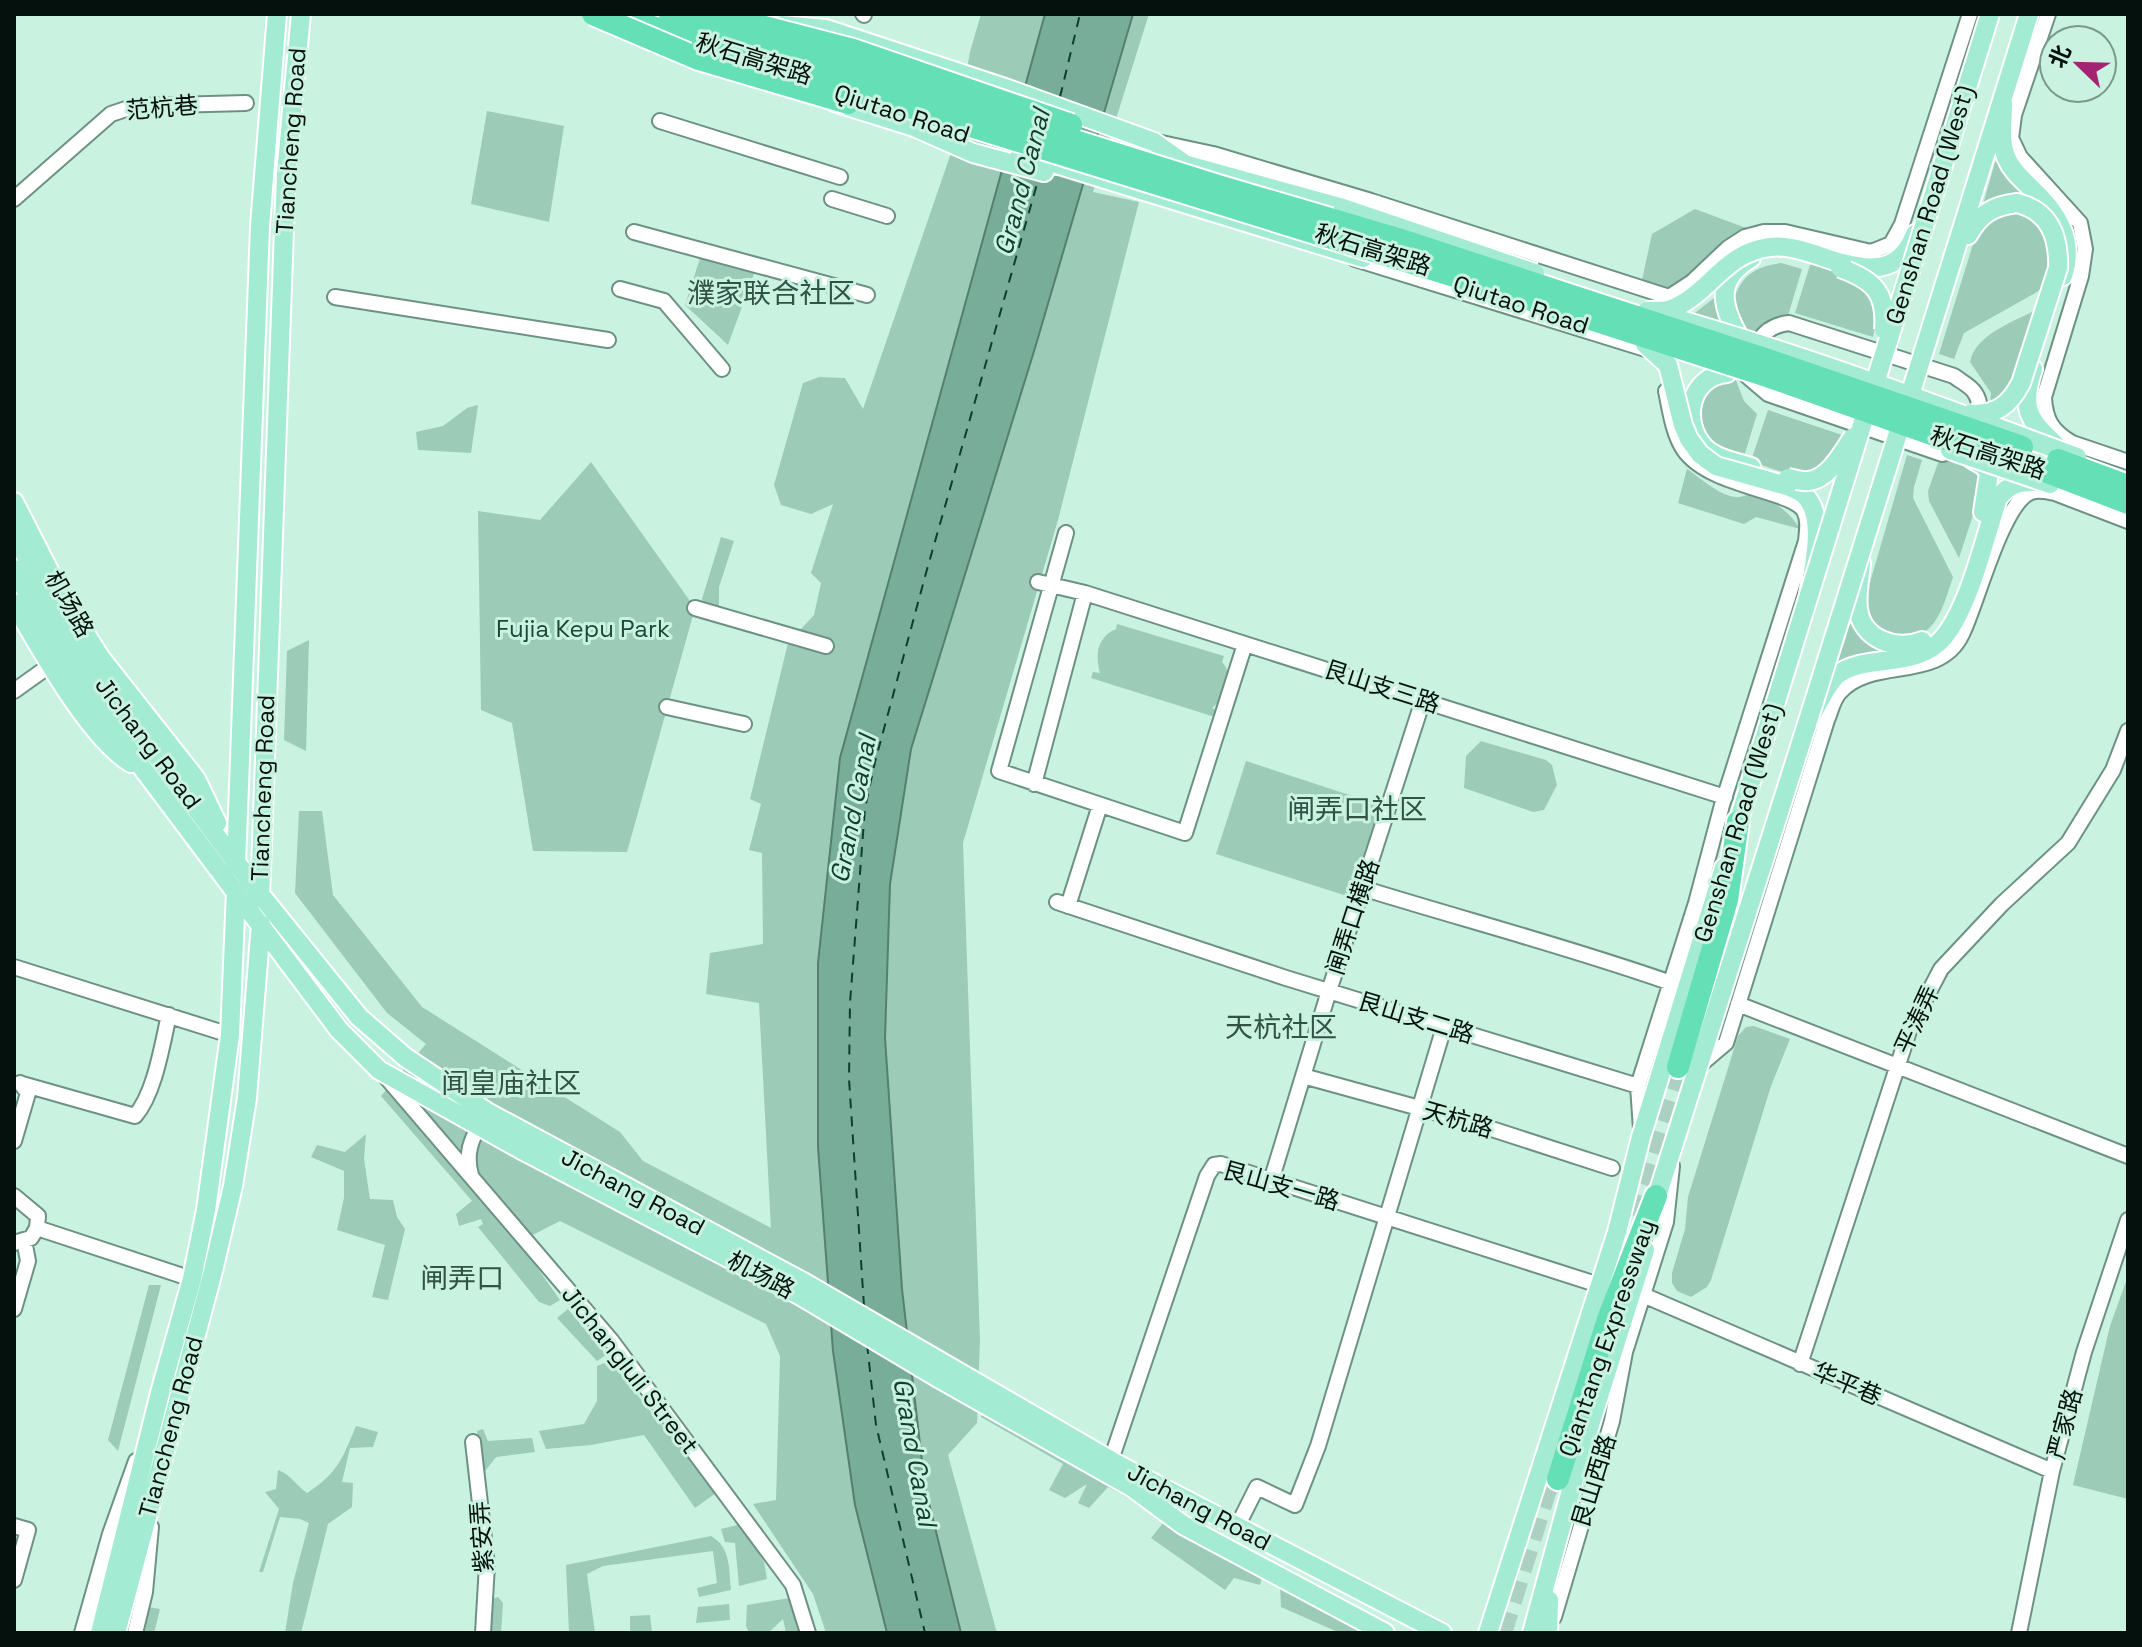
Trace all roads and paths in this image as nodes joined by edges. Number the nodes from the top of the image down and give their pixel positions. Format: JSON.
{"nodes":[{"id":1,"x":277,"y":14,"type":"edge"},
{"id":2,"x":301,"y":14,"type":"edge"},
{"id":3,"x":590,"y":14,"type":"edge"},
{"id":4,"x":612,"y":14,"type":"edge"},
{"id":5,"x":670,"y":14,"type":"edge"},
{"id":6,"x":700,"y":14,"type":"edge"},
{"id":7,"x":715,"y":14,"type":"edge"},
{"id":8,"x":1970,"y":14,"type":"edge"},
{"id":9,"x":1990,"y":14,"type":"edge"},
{"id":10,"x":2029,"y":14,"type":"edge"},
{"id":11,"x":2048,"y":14,"type":"edge"},
{"id":12,"x":774,"y":20,"type":"edge"},
{"id":13,"x":750,"y":30,"type":"junction"},
{"id":14,"x":246,"y":103,"type":"dead end"},
{"id":15,"x":2003,"y":103,"type":"junction"},
{"id":16,"x":660,"y":121,"type":"dead end"},
{"id":17,"x":955,"y":138,"type":"junction"},
{"id":18,"x":1140,"y":144,"type":"junction"},
{"id":19,"x":1002,"y":147,"type":"junction"},
{"id":20,"x":1941,"y":168,"type":"junction"},
{"id":21,"x":840,"y":177,"type":"dead end"},
{"id":22,"x":1308,"y":183,"type":"junction"},
{"id":23,"x":1121,"y":185,"type":"junction"},
{"id":24,"x":14,"y":199,"type":"edge"},
{"id":25,"x":832,"y":199,"type":"dead end"},
{"id":26,"x":1343,"y":208,"type":"junction"},
{"id":27,"x":887,"y":216,"type":"dead end"},
{"id":28,"x":634,"y":232,"type":"dead end"},
{"id":29,"x":1952,"y":261,"type":"junction"},
{"id":30,"x":620,"y":289,"type":"dead end"},
{"id":31,"x":867,"y":295,"type":"dead end"},
{"id":32,"x":335,"y":297,"type":"dead end"},
{"id":33,"x":1669,"y":297,"type":"junction"},
{"id":34,"x":1647,"y":311,"type":"junction"},
{"id":35,"x":1739,"y":337,"type":"junction"},
{"id":36,"x":608,"y":340,"type":"dead end"},
{"id":37,"x":1649,"y":348,"type":"junction"},
{"id":38,"x":1753,"y":351,"type":"junction"},
{"id":39,"x":1880,"y":367,"type":"junction"},
{"id":40,"x":722,"y":369,"type":"dead end"},
{"id":41,"x":1727,"y":373,"type":"junction"},
{"id":42,"x":1865,"y":418,"type":"junction"},
{"id":43,"x":1972,"y":422,"type":"junction"},
{"id":44,"x":2064,"y":453,"type":"junction"},
{"id":45,"x":1970,"y":457,"type":"junction"},
{"id":46,"x":2128,"y":462,"type":"edge"},
{"id":47,"x":2128,"y":476,"type":"edge"},
{"id":48,"x":2128,"y":486,"type":"edge"},
{"id":49,"x":2050,"y":488,"type":"junction"},
{"id":50,"x":14,"y":502,"type":"edge"},
{"id":51,"x":2128,"y":503,"type":"edge"},
{"id":52,"x":2128,"y":513,"type":"edge"},
{"id":53,"x":2128,"y":521,"type":"edge"},
{"id":54,"x":14,"y":533,"type":"edge"},
{"id":55,"x":1066,"y":533,"type":"dead end"},
{"id":56,"x":1862,"y":548,"type":"junction"},
{"id":57,"x":14,"y":569,"type":"edge"},
{"id":58,"x":1044,"y":583,"type":"junction"},
{"id":59,"x":1085,"y":593,"type":"junction"},
{"id":60,"x":1809,"y":595,"type":"junction"},
{"id":61,"x":14,"y":603,"type":"edge"},
{"id":62,"x":695,"y":608,"type":"dead end"},
{"id":63,"x":1245,"y":644,"type":"junction"},
{"id":64,"x":826,"y":646,"type":"dead end"},
{"id":65,"x":56,"y":662,"type":"junction"},
{"id":66,"x":14,"y":691,"type":"edge"},
{"id":67,"x":1423,"y":700,"type":"junction"},
{"id":68,"x":667,"y":707,"type":"dead end"},
{"id":69,"x":744,"y":724,"type":"dead end"},
{"id":70,"x":1807,"y":724,"type":"junction"},
{"id":71,"x":2128,"y":731,"type":"edge"},
{"id":72,"x":1034,"y":784,"type":"junction"},
{"id":73,"x":1725,"y":797,"type":"junction"},
{"id":74,"x":1100,"y":805,"type":"junction"},
{"id":75,"x":1738,"y":822,"type":"junction"},
{"id":76,"x":236,"y":861,"type":"junction"},
{"id":77,"x":1362,"y":888,"type":"junction"},
{"id":78,"x":259,"y":893,"type":"junction"},
{"id":79,"x":236,"y":895,"type":"junction"},
{"id":80,"x":261,"y":927,"type":"junction"},
{"id":81,"x":14,"y":967,"type":"edge"},
{"id":82,"x":1671,"y":983,"type":"junction"},
{"id":83,"x":1329,"y":991,"type":"junction"},
{"id":84,"x":1738,"y":1004,"type":"junction"},
{"id":85,"x":169,"y":1015,"type":"junction"},
{"id":86,"x":1444,"y":1027,"type":"junction"},
{"id":87,"x":230,"y":1035,"type":"junction"},
{"id":88,"x":1896,"y":1065,"type":"junction"},
{"id":89,"x":1689,"y":1066,"type":"junction"},
{"id":90,"x":379,"y":1070,"type":"junction"},
{"id":91,"x":1303,"y":1076,"type":"junction"},
{"id":92,"x":18,"y":1082,"type":"edge"},
{"id":93,"x":1638,"y":1086,"type":"junction"},
{"id":94,"x":1419,"y":1108,"type":"junction"},
{"id":95,"x":483,"y":1119,"type":"junction"},
{"id":96,"x":1641,"y":1137,"type":"junction"},
{"id":97,"x":14,"y":1141,"type":"edge"},
{"id":98,"x":1675,"y":1141,"type":"junction"},
{"id":99,"x":2128,"y":1156,"type":"edge"},
{"id":100,"x":1612,"y":1168,"type":"dead end"},
{"id":101,"x":471,"y":1176,"type":"junction"},
{"id":102,"x":1271,"y":1181,"type":"junction"},
{"id":103,"x":14,"y":1196,"type":"edge"},
{"id":104,"x":1656,"y":1196,"type":"junction"},
{"id":105,"x":1386,"y":1218,"type":"junction"},
{"id":106,"x":2128,"y":1220,"type":"edge"},
{"id":107,"x":37,"y":1228,"type":"junction"},
{"id":108,"x":19,"y":1242,"type":"edge"},
{"id":109,"x":192,"y":1279,"type":"junction"},
{"id":110,"x":1599,"y":1285,"type":"junction"},
{"id":111,"x":1643,"y":1295,"type":"junction"},
{"id":112,"x":14,"y":1309,"type":"edge"},
{"id":113,"x":1613,"y":1356,"type":"junction"},
{"id":114,"x":1800,"y":1364,"type":"junction"},
{"id":115,"x":944,"y":1372,"type":"junction"},
{"id":116,"x":160,"y":1393,"type":"junction"},
{"id":117,"x":473,"y":1442,"type":"dead end"},
{"id":118,"x":1114,"y":1462,"type":"junction"},
{"id":119,"x":2052,"y":1471,"type":"junction"},
{"id":120,"x":1558,"y":1479,"type":"tunnel mouth"},
{"id":121,"x":154,"y":1488,"type":"junction"},
{"id":122,"x":1133,"y":1488,"type":"junction"},
{"id":123,"x":14,"y":1526,"type":"edge"},
{"id":124,"x":1230,"y":1528,"type":"junction"},
{"id":125,"x":130,"y":1549,"type":"junction"},
{"id":126,"x":14,"y":1580,"type":"edge"},
{"id":127,"x":82,"y":1633,"type":"edge"},
{"id":128,"x":100,"y":1633,"type":"edge"},
{"id":129,"x":116,"y":1633,"type":"edge"},
{"id":130,"x":135,"y":1633,"type":"edge"},
{"id":131,"x":483,"y":1633,"type":"edge"},
{"id":132,"x":808,"y":1633,"type":"edge"},
{"id":133,"x":1385,"y":1633,"type":"edge"},
{"id":134,"x":1416,"y":1633,"type":"edge"},
{"id":135,"x":1442,"y":1633,"type":"edge"},
{"id":136,"x":1488,"y":1633,"type":"edge"},
{"id":137,"x":1532,"y":1633,"type":"edge"},
{"id":138,"x":1549,"y":1633,"type":"edge"},
{"id":139,"x":2019,"y":1633,"type":"edge"}],
"edges":[{"from":1,"to":76,"type":"main road","name":"Tiancheng Road"},
{"from":2,"to":78,"type":"main road","name":"Tiancheng Road"},
{"from":3,"to":17,"type":"main road","name":"Qiutao Road"},
{"from":3,"to":19,"type":"highway","bridge":true},
{"from":4,"to":51,"type":"highway","name":"秋石高架路","bridge":true},
{"from":5,"to":48,"type":"highway","name":"秋石高架路","bridge":true},
{"from":6,"to":13,"type":"main road","name":"Qiutao Road"},
{"from":7,"to":18,"type":"highway","bridge":true},
{"from":8,"to":33,"type":"street"},
{"from":9,"to":20,"type":"main road","name":"Genshan Road (West)","bridge":true},
{"from":10,"to":15,"type":"main road","name":"Genshan Road (West)"},
{"from":11,"to":44,"type":"street"},
{"from":12,"to":13,"type":"main road"},
{"from":12,"to":18,"type":"main road"},
{"from":13,"to":18,"type":"main road","name":"Qiutao Road"},
{"from":14,"to":24,"type":"street","name":"范杭巷"},
{"from":15,"to":29,"type":"main road","name":"Genshan Road (West)"},
{"from":15,"to":44,"type":"main road"},
{"from":16,"to":21,"type":"street"},
{"from":17,"to":19,"type":"main road","name":"Qiutao Road"},
{"from":17,"to":23,"type":"main road"},
{"from":18,"to":22,"type":"street"},
{"from":18,"to":26,"type":"main road","name":"Qiutao Road"},
{"from":19,"to":23,"type":"main road","name":"Qiutao Road"},
{"from":20,"to":34,"type":"main road","bridge":true},
{"from":20,"to":39,"type":"main road","name":"Genshan Road (West)","bridge":true},
{"from":22,"to":26,"type":"street"},
{"from":22,"to":33,"type":"street"},
{"from":23,"to":37,"type":"main road","name":"Qiutao Road"},
{"from":25,"to":27,"type":"street"},
{"from":26,"to":34,"type":"main road","name":"Qiutao Road","bridge":true},
{"from":28,"to":31,"type":"street"},
{"from":29,"to":43,"type":"main road","bridge":true},
{"from":29,"to":56,"type":"main road","name":"Genshan Road (West)","bridge":true},
{"from":30,"to":40,"type":"street"},
{"from":32,"to":36,"type":"street"},
{"from":33,"to":37,"type":"street"},
{"from":33,"to":38,"type":"street"},
{"from":34,"to":35,"type":"main road","name":"Qiutao Road","bridge":true},
{"from":35,"to":39,"type":"main road","bridge":true},
{"from":35,"to":43,"type":"main road","name":"Qiutao Road","bridge":true},
{"from":37,"to":38,"type":"street"},
{"from":37,"to":41,"type":"main road","name":"Qiutao Road"},
{"from":37,"to":60,"type":"main road","bridge":true},
{"from":37,"to":73,"type":"street"},
{"from":38,"to":43,"type":"street"},
{"from":38,"to":43,"type":"street"},
{"from":39,"to":42,"type":"main road","name":"Genshan Road (West)","bridge":true},
{"from":41,"to":42,"type":"main road","bridge":true},
{"from":41,"to":45,"type":"main road","name":"Qiutao Road","bridge":true},
{"from":42,"to":60,"type":"main road","name":"Genshan Road (West)","bridge":true},
{"from":43,"to":44,"type":"main road","name":"Qiutao Road","bridge":true},
{"from":44,"to":46,"type":"street"},
{"from":44,"to":47,"type":"main road","name":"Qiutao Road","bridge":true},
{"from":44,"to":49,"type":"street"},
{"from":45,"to":49,"type":"main road","name":"Qiutao Road","bridge":true},
{"from":45,"to":56,"type":"main road","bridge":true},
{"from":49,"to":52,"type":"main road","name":"Qiutao Road"},
{"from":49,"to":53,"type":"street"},
{"from":49,"to":70,"type":"main road","bridge":true},
{"from":49,"to":84,"type":"street"},
{"from":50,"to":76,"type":"main road","name":"机场路"},
{"from":54,"to":76,"type":"main road","name":"Jichang Road"},
{"from":55,"to":58,"type":"street"},
{"from":56,"to":70,"type":"main road","name":"Genshan Road (West)","bridge":true},
{"from":57,"to":65,"type":"main road"},
{"from":58,"to":59,"type":"street","name":"艮山支三路"},
{"from":58,"to":72,"type":"street"},
{"from":59,"to":63,"type":"street","name":"艮山支三路"},
{"from":59,"to":72,"type":"street"},
{"from":60,"to":75,"type":"main road","name":"Genshan Road (West)"},
{"from":61,"to":65,"type":"main road","name":"机场路"},
{"from":62,"to":64,"type":"street"},
{"from":63,"to":67,"type":"street","name":"艮山支三路"},
{"from":63,"to":74,"type":"street"},
{"from":65,"to":66,"type":"street"},
{"from":65,"to":79,"type":"main road","name":"机场路"},
{"from":67,"to":73,"type":"street","name":"艮山支三路"},
{"from":67,"to":77,"type":"street","name":"闸弄口横路"},
{"from":68,"to":69,"type":"street"},
{"from":70,"to":89,"type":"main road","name":"Genshan Road (West)"},
{"from":71,"to":88,"type":"street","name":"平涛弄"},
{"from":72,"to":74,"type":"street"},
{"from":73,"to":82,"type":"street"},
{"from":74,"to":83,"type":"street","name":"艮山支二路"},
{"from":75,"to":89,"type":"highway"},
{"from":75,"to":96,"type":"main road","name":"Genshan Road (West)"},
{"from":76,"to":78,"type":"main road","name":"Jichang Road"},
{"from":76,"to":79,"type":"main road","name":"Tiancheng Road"},
{"from":77,"to":82,"type":"street"},
{"from":77,"to":83,"type":"street","name":"闸弄口横路"},
{"from":78,"to":80,"type":"main road","name":"Tiancheng Road"},
{"from":78,"to":95,"type":"main road","name":"Jichang Road"},
{"from":79,"to":80,"type":"main road","name":"机场路"},
{"from":79,"to":87,"type":"main road","name":"Tiancheng Road"},
{"from":80,"to":90,"type":"main road","name":"机场路"},
{"from":80,"to":121,"type":"main road","name":"Tiancheng Road"},
{"from":81,"to":85,"type":"street"},
{"from":82,"to":93,"type":"street"},
{"from":83,"to":86,"type":"street","name":"艮山支二路"},
{"from":83,"to":91,"type":"street","name":"闸弄口横路"},
{"from":84,"to":88,"type":"street"},
{"from":84,"to":89,"type":"street"},
{"from":85,"to":87,"type":"street"},
{"from":85,"to":92,"type":"street"},
{"from":86,"to":93,"type":"street","name":"艮山支二路"},
{"from":86,"to":94,"type":"street"},
{"from":87,"to":109,"type":"main road","name":"Tiancheng Road"},
{"from":88,"to":99,"type":"street"},
{"from":88,"to":114,"type":"street","name":"平涛弄"},
{"from":89,"to":98,"type":"main road","name":"Genshan Road (West)"},
{"from":90,"to":95,"type":"main road","name":"机场路"},
{"from":90,"to":101,"type":"street","name":"Jichangluli Street"},
{"from":91,"to":94,"type":"street","name":"天杭路"},
{"from":91,"to":102,"type":"street","name":"闸弄口横路"},
{"from":92,"to":97,"type":"street"},
{"from":93,"to":96,"type":"street"},
{"from":94,"to":100,"type":"street","name":"天杭路"},
{"from":94,"to":105,"type":"street"},
{"from":95,"to":101,"type":"street"},
{"from":95,"to":115,"type":"main road","name":"Jichang Road"},
{"from":96,"to":110,"type":"main road","name":"Genshan Road (West)"},
{"from":98,"to":104,"type":"main road","name":"Genshan Road (West)"},
{"from":98,"to":111,"type":"street","name":"艮山西路"},
{"from":101,"to":132,"type":"street","name":"Jichangluli Street"},
{"from":102,"to":105,"type":"street","name":"艮山支一路"},
{"from":102,"to":118,"type":"street","name":"艮山支一路"},
{"from":103,"to":107,"type":"street"},
{"from":104,"to":113,"type":"main road","name":"Genshan Road (West)"},
{"from":104,"to":120,"type":"highway","name":"Qiantang Expressway"},
{"from":105,"to":110,"type":"street","name":"艮山支一路"},
{"from":105,"to":124,"type":"street"},
{"from":106,"to":119,"type":"street","name":"严家路"},
{"from":107,"to":108,"type":"street"},
{"from":107,"to":109,"type":"street"},
{"from":108,"to":112,"type":"street"},
{"from":109,"to":116,"type":"main road","name":"Tiancheng Road"},
{"from":110,"to":136,"type":"main road","name":"Genshan Road (West)"},
{"from":111,"to":114,"type":"street","name":"华平巷"},
{"from":111,"to":138,"type":"street","name":"艮山西路"},
{"from":113,"to":137,"type":"main road","name":"Genshan Road (West)"},
{"from":113,"to":138,"type":"main road"},
{"from":114,"to":119,"type":"street","name":"华平巷"},
{"from":115,"to":118,"type":"main road","name":"Jichang Road"},
{"from":115,"to":122,"type":"main road"},
{"from":116,"to":125,"type":"main road","name":"Tiancheng Road"},
{"from":116,"to":127,"type":"street"},
{"from":117,"to":131,"type":"street","name":"紫安弄"},
{"from":118,"to":124,"type":"main road","name":"Jichang Road"},
{"from":119,"to":139,"type":"street","name":"严家路"},
{"from":121,"to":125,"type":"main road","name":"Tiancheng Road"},
{"from":121,"to":130,"type":"street"},
{"from":122,"to":124,"type":"main road"},
{"from":122,"to":133,"type":"main road"},
{"from":123,"to":126,"type":"street"},
{"from":124,"to":134,"type":"main road"},
{"from":124,"to":135,"type":"main road","name":"Jichang Road"},
{"from":125,"to":128,"type":"main road"},
{"from":125,"to":129,"type":"main road"}]}
